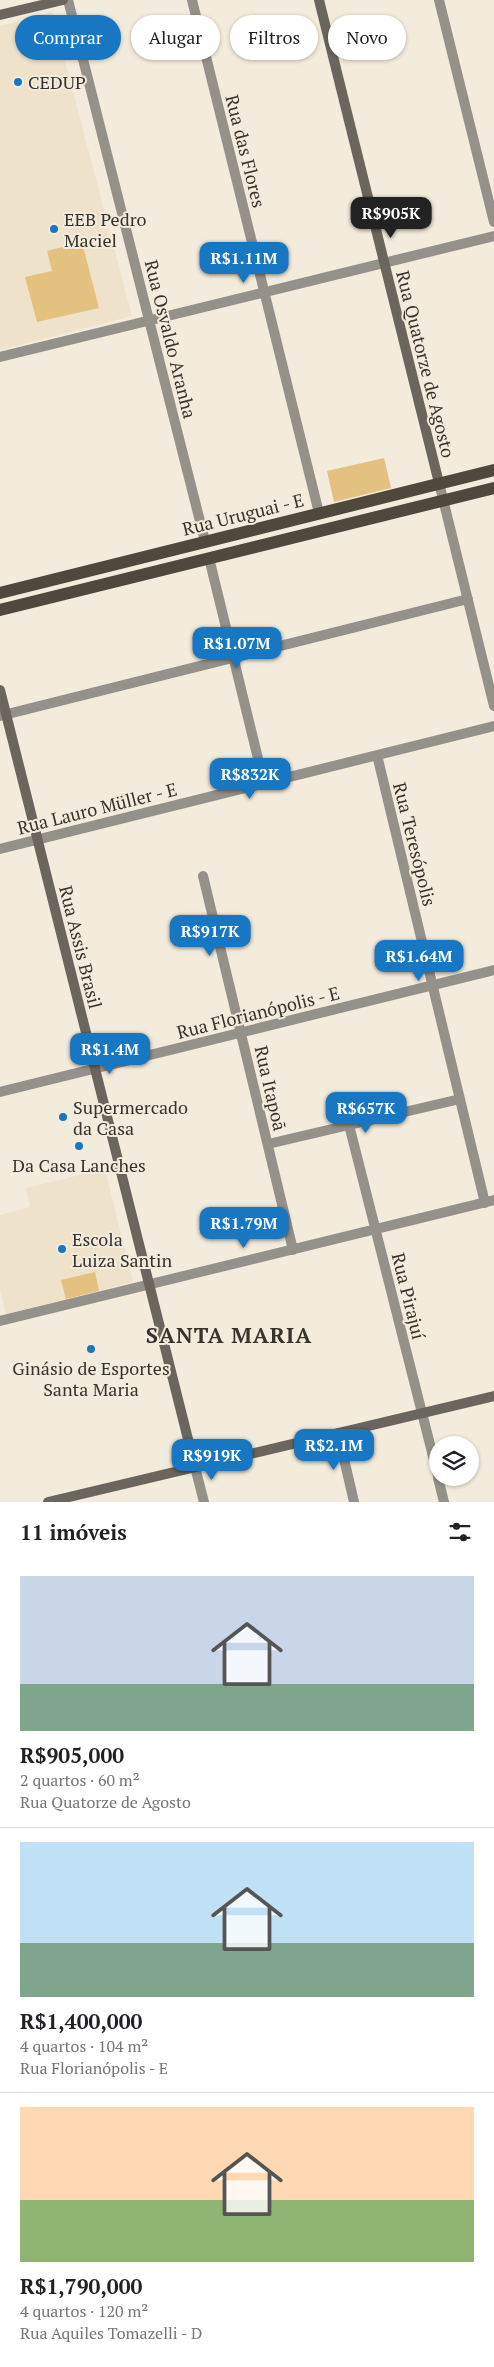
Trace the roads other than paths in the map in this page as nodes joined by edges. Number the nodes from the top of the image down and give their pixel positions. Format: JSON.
{"nodes":[{"id":1,"x":64,"y":0,"type":"edge"},
{"id":2,"x":68,"y":0,"type":"edge"},
{"id":3,"x":192,"y":0,"type":"edge"},
{"id":4,"x":320,"y":0,"type":"edge"},
{"id":5,"x":439,"y":0,"type":"edge"},
{"id":6,"x":0,"y":16,"type":"edge"},
{"id":7,"x":494,"y":222,"type":"edge"},
{"id":8,"x":494,"y":236,"type":"edge"},
{"id":9,"x":384,"y":263,"type":"junction"},
{"id":10,"x":265,"y":292,"type":"junction"},
{"id":11,"x":149,"y":320,"type":"junction"},
{"id":12,"x":0,"y":357,"type":"edge"},
{"id":13,"x":494,"y":470,"type":"edge"},
{"id":14,"x":439,"y":484,"type":"junction"},
{"id":15,"x":494,"y":488,"type":"edge"},
{"id":16,"x":443,"y":501,"type":"junction"},
{"id":17,"x":319,"y":513,"type":"junction"},
{"id":18,"x":205,"y":542,"type":"junction"},
{"id":19,"x":209,"y":558,"type":"junction"},
{"id":20,"x":0,"y":593,"type":"edge"},
{"id":21,"x":468,"y":599,"type":"junction"},
{"id":22,"x":0,"y":610,"type":"edge"},
{"id":23,"x":234,"y":657,"type":"junction"},
{"id":24,"x":0,"y":690,"type":"edge"},
{"id":25,"x":494,"y":706,"type":"edge"},
{"id":26,"x":3,"y":715,"type":"edge"},
{"id":27,"x":494,"y":726,"type":"edge"},
{"id":28,"x":377,"y":755,"type":"junction"},
{"id":29,"x":264,"y":783,"type":"junction"},
{"id":30,"x":37,"y":839,"type":"junction"},
{"id":31,"x":0,"y":848,"type":"edge"},
{"id":32,"x":203,"y":876,"type":"dead end"},
{"id":33,"x":494,"y":970,"type":"edge"},
{"id":34,"x":432,"y":986,"type":"junction"},
{"id":35,"x":241,"y":1033,"type":"junction"},
{"id":36,"x":95,"y":1069,"type":"junction"},
{"id":37,"x":0,"y":1092,"type":"edge"},
{"id":38,"x":460,"y":1099,"type":"junction"},
{"id":39,"x":349,"y":1125,"type":"junction"},
{"id":40,"x":268,"y":1144,"type":"junction"},
{"id":41,"x":489,"y":1202,"type":"edge"},
{"id":42,"x":376,"y":1229,"type":"junction"},
{"id":43,"x":293,"y":1250,"type":"junction"},
{"id":44,"x":149,"y":1284,"type":"junction"},
{"id":45,"x":0,"y":1321,"type":"edge"},
{"id":46,"x":494,"y":1396,"type":"edge"},
{"id":47,"x":421,"y":1413,"type":"junction"},
{"id":48,"x":338,"y":1433,"type":"junction"},
{"id":49,"x":429,"y":1443,"type":"edge"},
{"id":50,"x":195,"y":1467,"type":"junction"},
{"id":51,"x":440,"y":1486,"type":"edge"},
{"id":52,"x":48,"y":1502,"type":"edge"},
{"id":53,"x":204,"y":1502,"type":"edge"},
{"id":54,"x":354,"y":1502,"type":"edge"},
{"id":55,"x":444,"y":1502,"type":"edge"}],
"edges":[{"from":1,"to":6,"type":"street"},
{"from":2,"to":11,"type":"street","name":"Rua Osvaldo Aranha"},
{"from":3,"to":10,"type":"street","name":"Rua das Flores"},
{"from":4,"to":9,"type":"street","name":"Rua Quatorze de Agosto"},
{"from":5,"to":7,"type":"street"},
{"from":8,"to":9,"type":"street"},
{"from":9,"to":10,"type":"street"},
{"from":9,"to":14,"type":"street","name":"Rua Quatorze de Agosto"},
{"from":10,"to":11,"type":"street"},
{"from":10,"to":17,"type":"street","name":"Rua das Flores"},
{"from":11,"to":12,"type":"street"},
{"from":11,"to":18,"type":"street","name":"Rua Osvaldo Aranha"},
{"from":13,"to":14,"type":"main road","name":"Rua Uruguai - E"},
{"from":14,"to":16,"type":"street","name":"Rua Quatorze de Agosto"},
{"from":14,"to":17,"type":"main road","name":"Rua Uruguai - E"},
{"from":15,"to":16,"type":"main road","name":"Rua Uruguai - E"},
{"from":16,"to":19,"type":"main road","name":"Rua Uruguai - E"},
{"from":16,"to":21,"type":"street","name":"Rua Quatorze de Agosto"},
{"from":17,"to":18,"type":"main road","name":"Rua Uruguai - E"},
{"from":18,"to":20,"type":"main road","name":"Rua Uruguai - E"},
{"from":19,"to":22,"type":"main road","name":"Rua Uruguai - E"},
{"from":19,"to":23,"type":"street"},
{"from":21,"to":23,"type":"street"},
{"from":21,"to":25,"type":"street","name":"Rua Quatorze de Agosto"},
{"from":23,"to":26,"type":"street"},
{"from":23,"to":29,"type":"street"},
{"from":24,"to":26,"type":"street","name":"Rua Assis Brasil"},
{"from":26,"to":30,"type":"street","name":"Rua Assis Brasil"},
{"from":27,"to":28,"type":"street","name":"Rua Lauro Müller - E"},
{"from":28,"to":29,"type":"street","name":"Rua Lauro Müller - E"},
{"from":28,"to":34,"type":"street","name":"Rua Teresópolis"},
{"from":29,"to":30,"type":"street","name":"Rua Lauro Müller - E"},
{"from":30,"to":31,"type":"street","name":"Rua Lauro Müller - E"},
{"from":30,"to":36,"type":"street","name":"Rua Assis Brasil"},
{"from":32,"to":35,"type":"street","name":"Rua Itapoã"},
{"from":33,"to":34,"type":"street","name":"Rua Florianópolis - E"},
{"from":34,"to":35,"type":"street","name":"Rua Florianópolis - E"},
{"from":34,"to":38,"type":"street","name":"Rua Teresópolis"},
{"from":35,"to":36,"type":"street","name":"Rua Florianópolis - E"},
{"from":35,"to":40,"type":"street","name":"Rua Itapoã"},
{"from":36,"to":37,"type":"street","name":"Rua Florianópolis - E"},
{"from":36,"to":44,"type":"street","name":"Rua Assis Brasil"},
{"from":38,"to":39,"type":"street"},
{"from":38,"to":41,"type":"street","name":"Rua Teresópolis"},
{"from":39,"to":40,"type":"street"},
{"from":39,"to":42,"type":"street","name":"Rua Pirajuí"},
{"from":40,"to":43,"type":"street","name":"Rua Itapoã"},
{"from":41,"to":42,"type":"street"},
{"from":42,"to":43,"type":"street"},
{"from":42,"to":47,"type":"street","name":"Rua Pirajuí"},
{"from":43,"to":44,"type":"street"},
{"from":44,"to":45,"type":"street"},
{"from":44,"to":50,"type":"street","name":"Rua Assis Brasil"},
{"from":46,"to":47,"type":"street"},
{"from":47,"to":48,"type":"street"},
{"from":47,"to":49,"type":"street","name":"Rua Pirajuí"},
{"from":48,"to":50,"type":"street"},
{"from":48,"to":54,"type":"street"},
{"from":50,"to":52,"type":"street"},
{"from":50,"to":53,"type":"street","name":"Rua Assis Brasil"},
{"from":51,"to":55,"type":"street","name":"Rua Pirajuí"}]}
